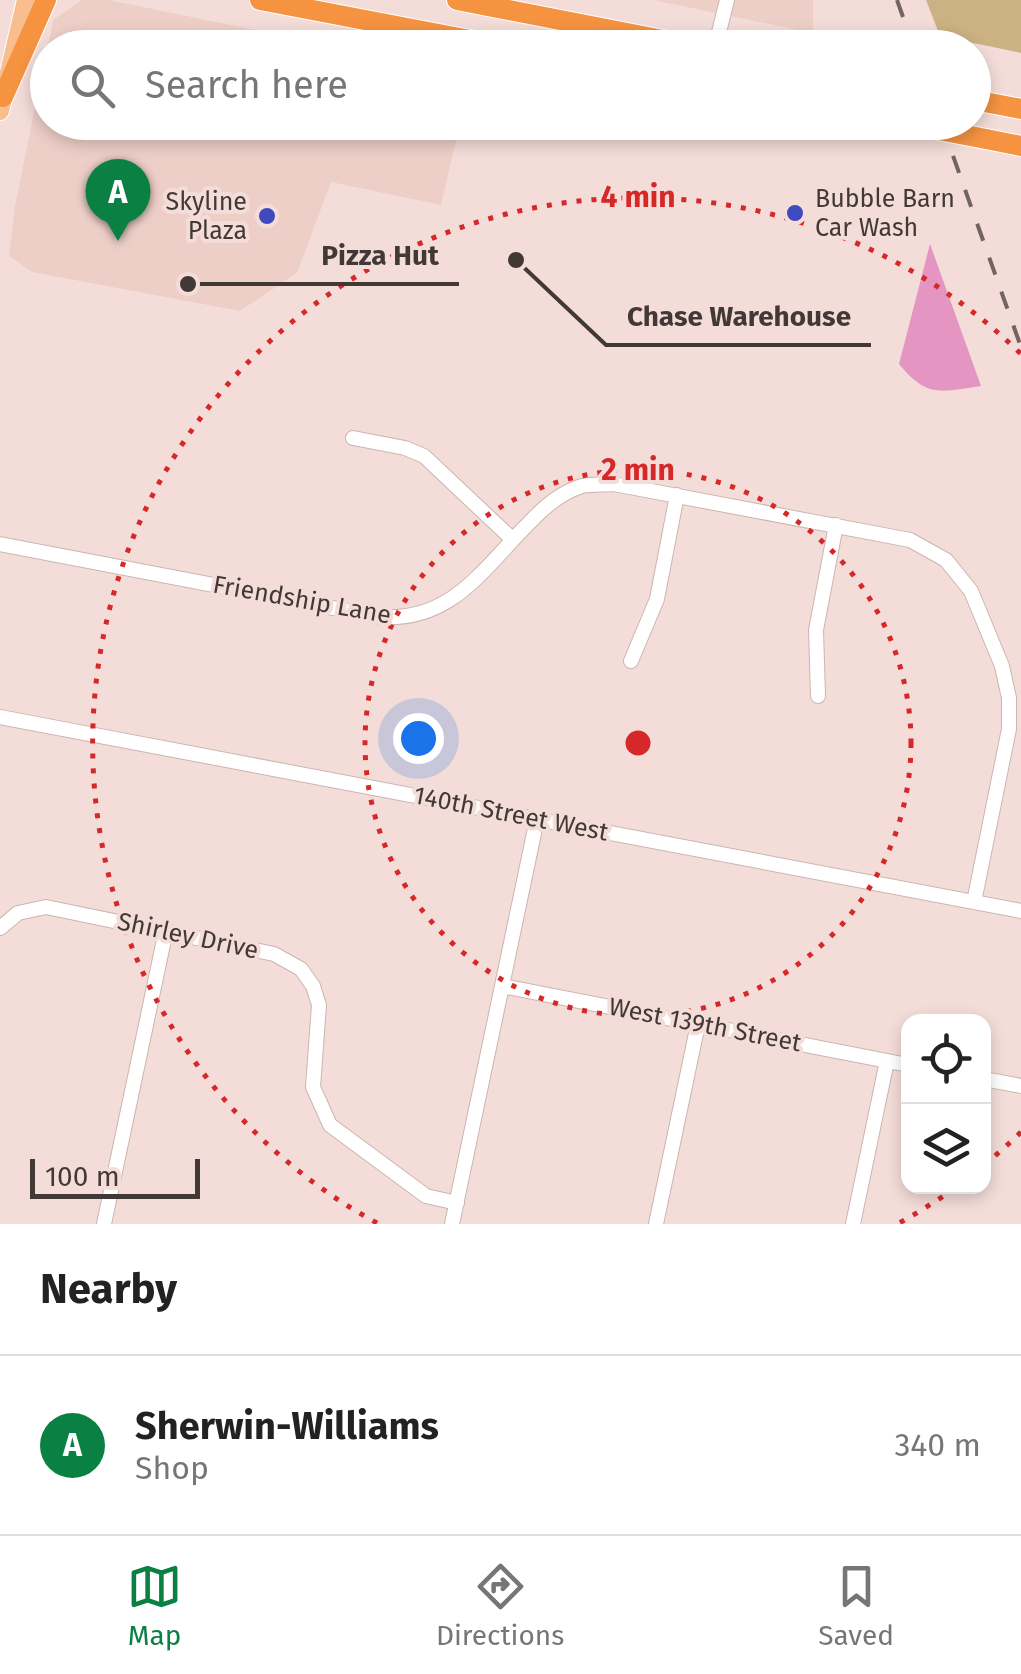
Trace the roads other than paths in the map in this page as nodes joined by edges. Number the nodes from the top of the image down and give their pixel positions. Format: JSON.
{"nodes":[{"id":1,"x":26,"y":0,"type":"edge"},
{"id":2,"x":46,"y":0,"type":"edge"},
{"id":3,"x":260,"y":0,"type":"edge"},
{"id":4,"x":458,"y":0,"type":"edge"},
{"id":5,"x":727,"y":0,"type":"edge"},
{"id":6,"x":33,"y":30,"type":"edge"},
{"id":7,"x":420,"y":30,"type":"edge"},
{"id":8,"x":612,"y":30,"type":"edge"},
{"id":9,"x":720,"y":30,"type":"edge"},
{"id":10,"x":30,"y":38,"type":"edge"},
{"id":11,"x":991,"y":103,"type":"edge"},
{"id":12,"x":2,"y":104,"type":"edge"},
{"id":13,"x":1021,"y":109,"type":"edge"},
{"id":14,"x":991,"y":140,"type":"edge"},
{"id":15,"x":1021,"y":146,"type":"edge"},
{"id":16,"x":353,"y":438,"type":"dead end"},
{"id":17,"x":677,"y":495,"type":"junction"},
{"id":18,"x":836,"y":525,"type":"junction"},
{"id":19,"x":512,"y":539,"type":"junction"},
{"id":20,"x":0,"y":544,"type":"edge"},
{"id":21,"x":631,"y":661,"type":"dead end"},
{"id":22,"x":818,"y":696,"type":"dead end"},
{"id":23,"x":0,"y":717,"type":"edge"},
{"id":24,"x":536,"y":818,"type":"junction"},
{"id":25,"x":974,"y":902,"type":"junction"},
{"id":26,"x":1021,"y":911,"type":"edge"},
{"id":27,"x":0,"y":928,"type":"edge"},
{"id":28,"x":166,"y":930,"type":"junction"},
{"id":29,"x":502,"y":986,"type":"junction"},
{"id":30,"x":698,"y":1024,"type":"junction"},
{"id":31,"x":887,"y":1061,"type":"junction"},
{"id":32,"x":901,"y":1064,"type":"edge"},
{"id":33,"x":991,"y":1080,"type":"edge"},
{"id":34,"x":1021,"y":1086,"type":"edge"},
{"id":35,"x":457,"y":1204,"type":"junction"},
{"id":36,"x":104,"y":1224,"type":"edge"},
{"id":37,"x":452,"y":1224,"type":"edge"},
{"id":38,"x":656,"y":1224,"type":"edge"},
{"id":39,"x":853,"y":1224,"type":"edge"}],
"edges":[{"from":1,"to":12,"type":"main road"},
{"from":2,"to":6,"type":"highway"},
{"from":3,"to":7,"type":"highway"},
{"from":4,"to":8,"type":"highway"},
{"from":5,"to":9,"type":"street"},
{"from":10,"to":12,"type":"highway"},
{"from":11,"to":13,"type":"highway"},
{"from":14,"to":15,"type":"highway","bridge":true},
{"from":16,"to":19,"type":"street"},
{"from":17,"to":18,"type":"street","name":"Friendship Lane"},
{"from":17,"to":19,"type":"street","name":"Friendship Lane"},
{"from":17,"to":21,"type":"street"},
{"from":18,"to":22,"type":"street"},
{"from":18,"to":25,"type":"street","name":"Friendship Lane"},
{"from":19,"to":20,"type":"street","name":"Friendship Lane"},
{"from":23,"to":24,"type":"street","name":"140th Street West"},
{"from":24,"to":25,"type":"street","name":"140th Street West"},
{"from":24,"to":29,"type":"street"},
{"from":25,"to":26,"type":"street","name":"140th Street West"},
{"from":27,"to":28,"type":"street","name":"Shirley Drive"},
{"from":28,"to":35,"type":"street","name":"Shirley Drive"},
{"from":28,"to":36,"type":"street"},
{"from":29,"to":30,"type":"street","name":"West 139th Street"},
{"from":29,"to":35,"type":"street"},
{"from":30,"to":31,"type":"street","name":"West 139th Street"},
{"from":30,"to":38,"type":"street"},
{"from":31,"to":32,"type":"street","name":"West 139th Street"},
{"from":31,"to":39,"type":"street"},
{"from":33,"to":34,"type":"street"},
{"from":35,"to":37,"type":"street"}]}
